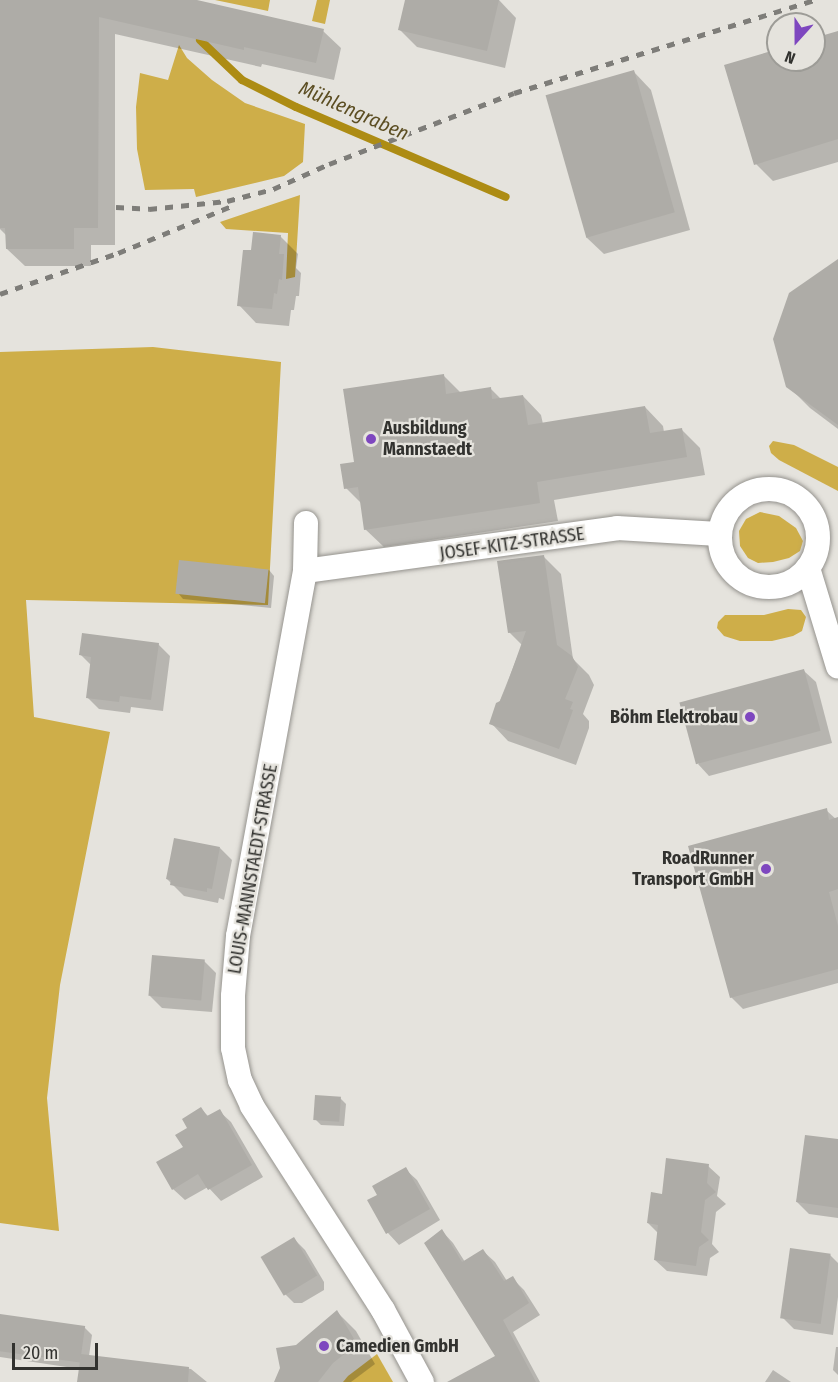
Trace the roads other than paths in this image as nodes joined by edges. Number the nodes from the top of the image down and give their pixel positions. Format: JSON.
{"nodes":[{"id":1,"x":306,"y":524,"type":"dead end"},
{"id":2,"x":719,"y":534,"type":"junction"},
{"id":3,"x":828,"y":535,"type":"edge"},
{"id":4,"x":808,"y":568,"type":"junction"},
{"id":5,"x":305,"y":571,"type":"junction"},
{"id":6,"x":838,"y":667,"type":"edge"},
{"id":7,"x":422,"y":1382,"type":"edge"}],
"edges":[{"from":1,"to":5,"type":"street","name":"LOUIS-MANNSTAEDT-STRASSE"},
{"from":2,"to":3,"type":"street"},
{"from":2,"to":4,"type":"street"},
{"from":2,"to":5,"type":"street","name":"JOSEF-KITZ-STRASSE"},
{"from":3,"to":4,"type":"street"},
{"from":4,"to":6,"type":"street"},
{"from":5,"to":7,"type":"street","name":"LOUIS-MANNSTAEDT-STRASSE"}]}
